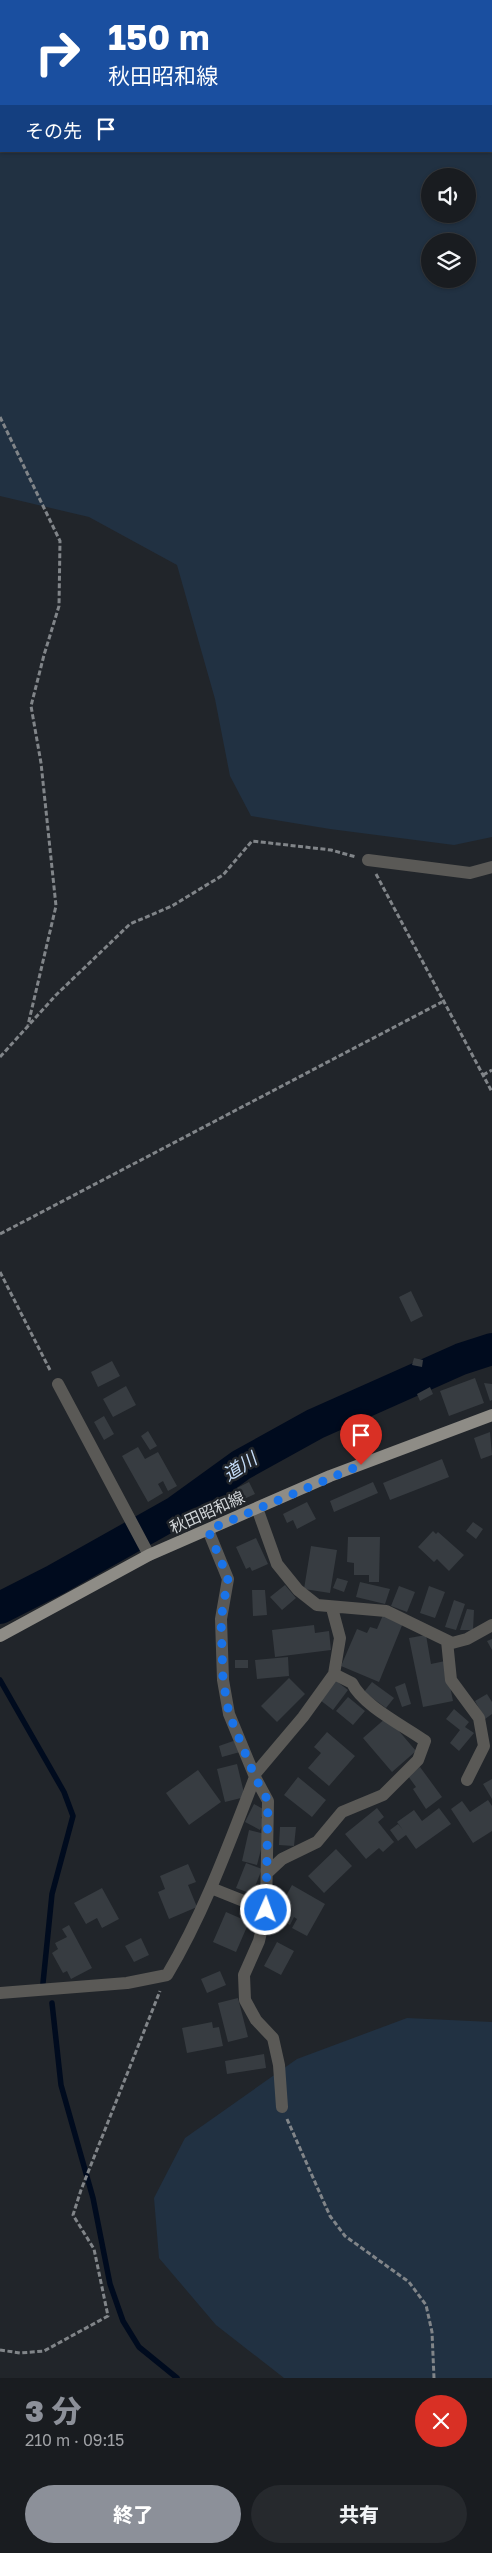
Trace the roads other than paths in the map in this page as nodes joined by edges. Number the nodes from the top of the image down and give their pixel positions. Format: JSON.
{"nodes":[{"id":1,"x":368,"y":860,"type":"road end"},
{"id":2,"x":492,"y":867,"type":"edge"},
{"id":3,"x":58,"y":1384,"type":"road end"},
{"id":4,"x":492,"y":1415,"type":"edge"},
{"id":5,"x":257,"y":1508,"type":"junction"},
{"id":6,"x":208,"y":1530,"type":"junction"},
{"id":7,"x":149,"y":1555,"type":"junction"},
{"id":8,"x":332,"y":1608,"type":"junction"},
{"id":9,"x":492,"y":1625,"type":"edge"},
{"id":10,"x":0,"y":1636,"type":"edge"},
{"id":11,"x":446,"y":1641,"type":"junction"},
{"id":12,"x":334,"y":1674,"type":"junction"},
{"id":13,"x":255,"y":1776,"type":"junction"},
{"id":14,"x":467,"y":1780,"type":"dead end"},
{"id":15,"x":267,"y":1873,"type":"junction"},
{"id":16,"x":212,"y":1888,"type":"junction"},
{"id":17,"x":266,"y":1910,"type":"junction"},
{"id":18,"x":0,"y":1993,"type":"edge"},
{"id":19,"x":282,"y":2107,"type":"road end"}],
"edges":[{"from":1,"to":2,"type":"street"},
{"from":3,"to":7,"type":"street"},
{"from":4,"to":5,"type":"main road","name":"秋田昭和線"},
{"from":5,"to":6,"type":"main road","name":"秋田昭和線"},
{"from":5,"to":8,"type":"street"},
{"from":6,"to":7,"type":"main road","name":"秋田昭和線"},
{"from":6,"to":13,"type":"street"},
{"from":7,"to":10,"type":"main road","name":"秋田昭和線"},
{"from":8,"to":11,"type":"street"},
{"from":8,"to":12,"type":"street"},
{"from":9,"to":11,"type":"street"},
{"from":11,"to":14,"type":"street"},
{"from":12,"to":13,"type":"street"},
{"from":12,"to":15,"type":"street"},
{"from":13,"to":15,"type":"street"},
{"from":13,"to":16,"type":"street"},
{"from":15,"to":17,"type":"street"},
{"from":16,"to":17,"type":"street"},
{"from":16,"to":18,"type":"street"},
{"from":17,"to":19,"type":"street"}]}
